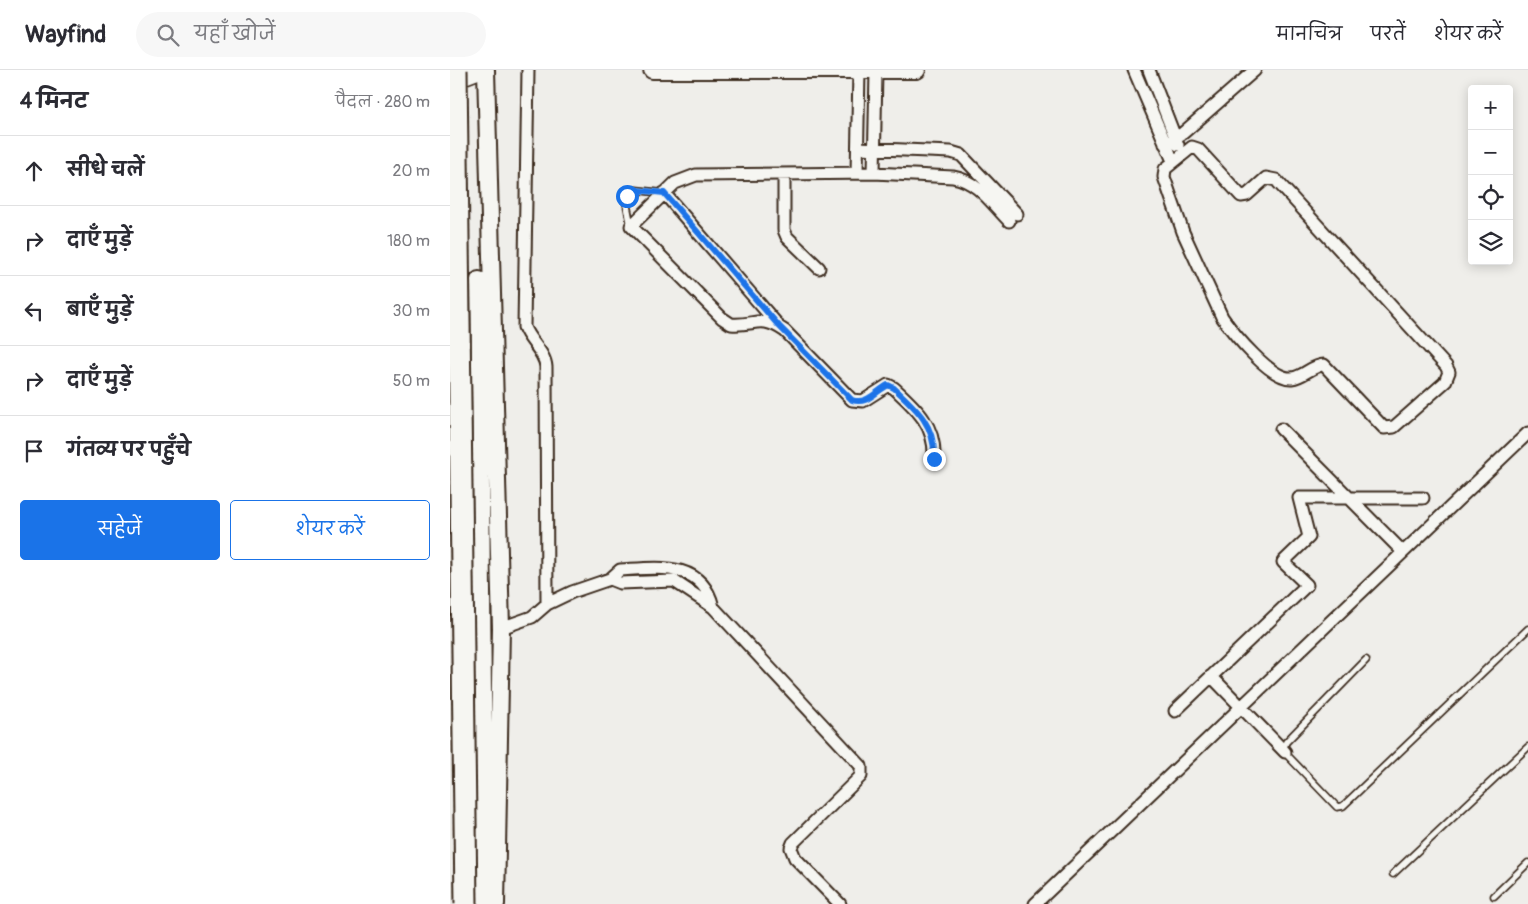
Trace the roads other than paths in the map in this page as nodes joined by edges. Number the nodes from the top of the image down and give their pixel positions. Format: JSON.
{"nodes":[{"id":1,"x":456,"y":70,"type":"edge"},
{"id":2,"x":476,"y":70,"type":"edge"},
{"id":3,"x":486,"y":70,"type":"edge"},
{"id":4,"x":528,"y":70,"type":"edge"},
{"id":5,"x":652,"y":70,"type":"edge"},
{"id":6,"x":918,"y":70,"type":"edge"},
{"id":7,"x":1134,"y":70,"type":"edge"},
{"id":8,"x":1148,"y":70,"type":"edge"},
{"id":9,"x":1255,"y":70,"type":"edge"},
{"id":10,"x":859,"y":71,"type":"edge"},
{"id":11,"x":876,"y":71,"type":"edge"},
{"id":12,"x":450,"y":80,"type":"edge"},
{"id":13,"x":1170,"y":141,"type":"junction"},
{"id":14,"x":858,"y":148,"type":"junction"},
{"id":15,"x":875,"y":149,"type":"junction"},
{"id":16,"x":1177,"y":158,"type":"junction"},
{"id":17,"x":858,"y":173,"type":"junction"},
{"id":18,"x":874,"y":173,"type":"junction"},
{"id":19,"x":784,"y":174,"type":"junction"},
{"id":20,"x":664,"y":193,"type":"junction"},
{"id":21,"x":631,"y":226,"type":"junction"},
{"id":22,"x":819,"y":268,"type":"dead end"},
{"id":23,"x":779,"y":326,"type":"junction"},
{"id":24,"x":1281,"y":429,"type":"dead end"},
{"id":25,"x":1528,"y":433,"type":"edge"},
{"id":26,"x":934,"y":459,"type":"dead end"},
{"id":27,"x":1350,"y":498,"type":"junction"},
{"id":28,"x":1422,"y":498,"type":"dead end"},
{"id":29,"x":1399,"y":548,"type":"dead end"},
{"id":30,"x":547,"y":604,"type":"junction"},
{"id":31,"x":501,"y":628,"type":"junction"},
{"id":32,"x":1528,"y":629,"type":"edge"},
{"id":33,"x":1366,"y":660,"type":"dead end"},
{"id":34,"x":1211,"y":676,"type":"junction"},
{"id":35,"x":1241,"y":708,"type":"junction"},
{"id":36,"x":1175,"y":710,"type":"dead end"},
{"id":37,"x":1528,"y":747,"type":"edge"},
{"id":38,"x":1285,"y":752,"type":"junction"},
{"id":39,"x":1528,"y":864,"type":"edge"},
{"id":40,"x":1392,"y":874,"type":"dead end"},
{"id":41,"x":1494,"y":896,"type":"dead end"},
{"id":42,"x":466,"y":904,"type":"edge"},
{"id":43,"x":485,"y":904,"type":"edge"},
{"id":44,"x":496,"y":904,"type":"edge"},
{"id":45,"x":840,"y":904,"type":"edge"},
{"id":46,"x":1035,"y":904,"type":"edge"}],
"edges":[{"from":1,"to":42,"type":"highway","bridge":true},
{"from":2,"to":12,"type":"main road"},
{"from":2,"to":43,"type":"street"},
{"from":3,"to":31,"type":"street"},
{"from":4,"to":30,"type":"street"},
{"from":5,"to":10,"type":"street"},
{"from":6,"to":11,"type":"street"},
{"from":7,"to":13,"type":"street"},
{"from":8,"to":13,"type":"street"},
{"from":9,"to":13,"type":"street"},
{"from":10,"to":11,"type":"street"},
{"from":10,"to":14,"type":"street"},
{"from":11,"to":15,"type":"street"},
{"from":13,"to":16,"type":"street"},
{"from":14,"to":15,"type":"street"},
{"from":14,"to":17,"type":"street"},
{"from":15,"to":18,"type":"street"},
{"from":15,"to":18,"type":"street"},
{"from":16,"to":16,"type":"street"},
{"from":17,"to":18,"type":"street"},
{"from":17,"to":19,"type":"street"},
{"from":19,"to":20,"type":"street"},
{"from":19,"to":22,"type":"street"},
{"from":20,"to":21,"type":"street"},
{"from":20,"to":21,"type":"lane"},
{"from":20,"to":23,"type":"street"},
{"from":21,"to":23,"type":"street"},
{"from":23,"to":26,"type":"street"},
{"from":24,"to":27,"type":"street"},
{"from":25,"to":35,"type":"street"},
{"from":27,"to":28,"type":"street"},
{"from":27,"to":29,"type":"street"},
{"from":27,"to":34,"type":"street"},
{"from":30,"to":31,"type":"street"},
{"from":30,"to":45,"type":"street"},
{"from":31,"to":44,"type":"street"},
{"from":32,"to":38,"type":"lane"},
{"from":33,"to":38,"type":"lane"},
{"from":34,"to":35,"type":"street"},
{"from":34,"to":36,"type":"street"},
{"from":35,"to":38,"type":"street"},
{"from":35,"to":46,"type":"street"},
{"from":37,"to":40,"type":"lane"},
{"from":39,"to":41,"type":"lane"}]}
